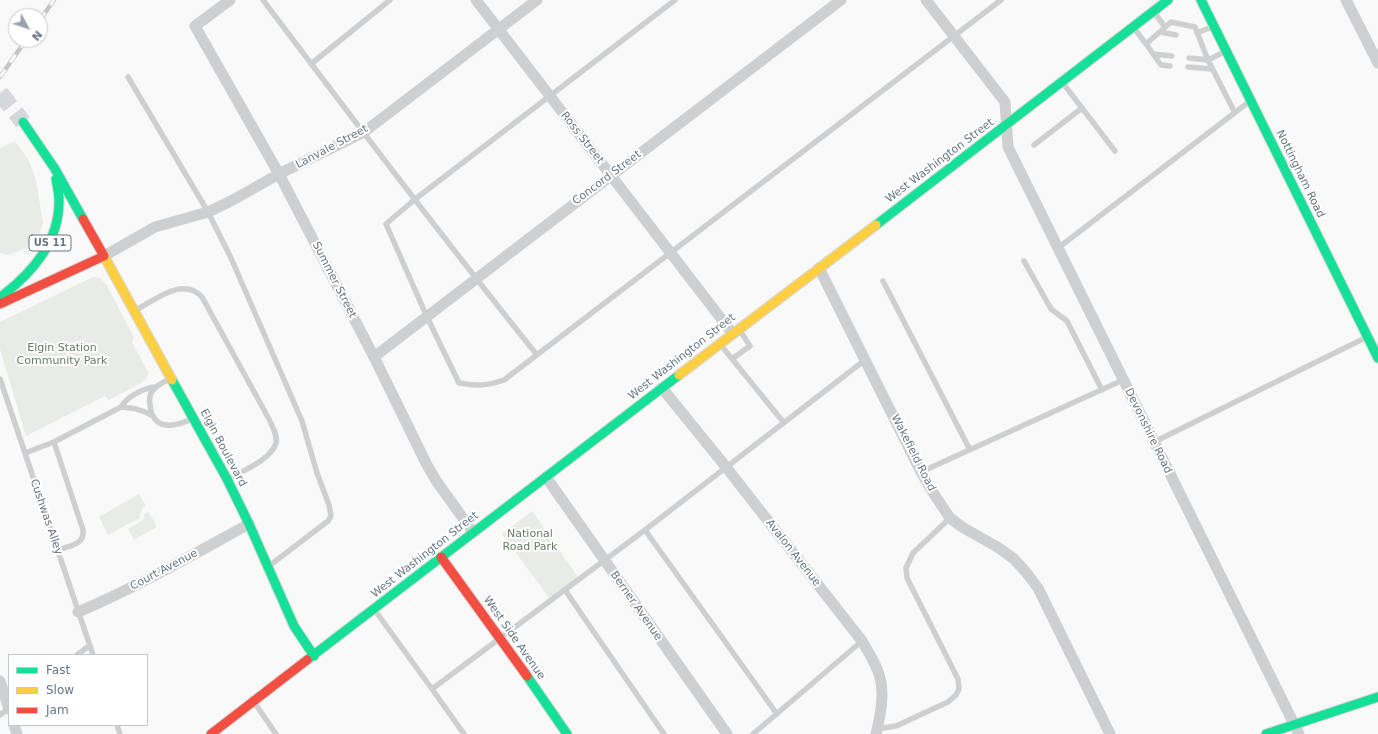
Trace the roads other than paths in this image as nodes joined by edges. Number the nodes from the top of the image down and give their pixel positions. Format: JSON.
{"nodes":[{"id":1,"x":230,"y":0,"type":"edge"},
{"id":2,"x":263,"y":0,"type":"edge"},
{"id":3,"x":390,"y":0,"type":"edge"},
{"id":4,"x":476,"y":0,"type":"edge"},
{"id":5,"x":537,"y":0,"type":"edge"},
{"id":6,"x":676,"y":0,"type":"edge"},
{"id":7,"x":841,"y":0,"type":"edge"},
{"id":8,"x":926,"y":0,"type":"edge"},
{"id":9,"x":1001,"y":0,"type":"edge"},
{"id":10,"x":1168,"y":0,"type":"edge"},
{"id":11,"x":1201,"y":0,"type":"edge"},
{"id":12,"x":1346,"y":0,"type":"edge"},
{"id":13,"x":1153,"y":11,"type":"junction"},
{"id":14,"x":1214,"y":26,"type":"junction"},
{"id":15,"x":1133,"y":27,"type":"junction"},
{"id":16,"x":1165,"y":27,"type":"junction"},
{"id":17,"x":499,"y":29,"type":"junction"},
{"id":18,"x":1160,"y":32,"type":"junction"},
{"id":19,"x":1197,"y":33,"type":"junction"},
{"id":20,"x":1176,"y":35,"type":"dead end"},
{"id":21,"x":954,"y":36,"type":"junction"},
{"id":22,"x":1192,"y":38,"type":"dead end"},
{"id":23,"x":1199,"y":40,"type":"junction"},
{"id":24,"x":1146,"y":44,"type":"junction"},
{"id":25,"x":1226,"y":51,"type":"junction"},
{"id":26,"x":1153,"y":54,"type":"junction"},
{"id":27,"x":1172,"y":56,"type":"dead end"},
{"id":28,"x":1189,"y":58,"type":"dead end"},
{"id":29,"x":1377,"y":58,"type":"edge"},
{"id":30,"x":1208,"y":60,"type":"junction"},
{"id":31,"x":311,"y":64,"type":"junction"},
{"id":32,"x":1170,"y":66,"type":"dead end"},
{"id":33,"x":1188,"y":67,"type":"dead end"},
{"id":34,"x":1212,"y":69,"type":"junction"},
{"id":35,"x":128,"y":77,"type":"dead end"},
{"id":36,"x":1062,"y":82,"type":"junction"},
{"id":37,"x":550,"y":96,"type":"junction"},
{"id":38,"x":1250,"y":101,"type":"junction"},
{"id":39,"x":1082,"y":108,"type":"junction"},
{"id":40,"x":1235,"y":113,"type":"junction"},
{"id":41,"x":23,"y":122,"type":"tunnel mouth"},
{"id":42,"x":1006,"y":125,"type":"junction"},
{"id":43,"x":364,"y":132,"type":"junction"},
{"id":44,"x":1034,"y":145,"type":"dead end"},
{"id":45,"x":1116,"y":151,"type":"dead end"},
{"id":46,"x":55,"y":169,"type":"junction"},
{"id":47,"x":279,"y":174,"type":"junction"},
{"id":48,"x":611,"y":176,"type":"junction"},
{"id":49,"x":414,"y":200,"type":"junction"},
{"id":50,"x":208,"y":212,"type":"junction"},
{"id":51,"x":1058,"y":248,"type":"junction"},
{"id":52,"x":670,"y":253,"type":"junction"},
{"id":53,"x":104,"y":256,"type":"junction"},
{"id":54,"x":1024,"y":261,"type":"dead end"},
{"id":55,"x":819,"y":268,"type":"junction"},
{"id":56,"x":476,"y":279,"type":"junction"},
{"id":57,"x":883,"y":281,"type":"dead end"},
{"id":58,"x":0,"y":298,"type":"edge"},
{"id":59,"x":0,"y":304,"type":"edge"},
{"id":60,"x":134,"y":311,"type":"junction"},
{"id":61,"x":427,"y":316,"type":"junction"},
{"id":62,"x":736,"y":331,"type":"junction"},
{"id":63,"x":1367,"y":337,"type":"junction"},
{"id":64,"x":720,"y":344,"type":"junction"},
{"id":65,"x":537,"y":355,"type":"junction"},
{"id":66,"x":374,"y":357,"type":"junction"},
{"id":67,"x":1378,"y":358,"type":"edge"},
{"id":68,"x":732,"y":359,"type":"junction"},
{"id":69,"x":866,"y":360,"type":"junction"},
{"id":70,"x":172,"y":378,"type":"junction"},
{"id":71,"x":0,"y":379,"type":"edge"},
{"id":72,"x":1123,"y":380,"type":"junction"},
{"id":73,"x":155,"y":387,"type":"junction"},
{"id":74,"x":662,"y":388,"type":"junction"},
{"id":75,"x":1102,"y":390,"type":"junction"},
{"id":76,"x":121,"y":407,"type":"junction"},
{"id":77,"x":151,"y":415,"type":"junction"},
{"id":78,"x":194,"y":418,"type":"junction"},
{"id":79,"x":784,"y":422,"type":"junction"},
{"id":80,"x":54,"y":442,"type":"junction"},
{"id":81,"x":1154,"y":442,"type":"junction"},
{"id":82,"x":970,"y":450,"type":"junction"},
{"id":83,"x":25,"y":454,"type":"junction"},
{"id":84,"x":726,"y":467,"type":"junction"},
{"id":85,"x":921,"y":472,"type":"junction"},
{"id":86,"x":546,"y":477,"type":"junction"},
{"id":87,"x":228,"y":479,"type":"junction"},
{"id":88,"x":950,"y":518,"type":"junction"},
{"id":89,"x":248,"y":524,"type":"junction"},
{"id":90,"x":645,"y":530,"type":"junction"},
{"id":91,"x":473,"y":532,"type":"junction"},
{"id":92,"x":58,"y":550,"type":"junction"},
{"id":93,"x":441,"y":557,"type":"junction"},
{"id":94,"x":604,"y":560,"type":"junction"},
{"id":95,"x":268,"y":568,"type":"junction"},
{"id":96,"x":565,"y":590,"type":"junction"},
{"id":97,"x":374,"y":609,"type":"junction"},
{"id":98,"x":78,"y":612,"type":"junction"},
{"id":99,"x":501,"y":639,"type":"junction"},
{"id":100,"x":862,"y":641,"type":"junction"},
{"id":101,"x":89,"y":646,"type":"junction"},
{"id":102,"x":78,"y":654,"type":"edge"},
{"id":103,"x":92,"y":654,"type":"edge"},
{"id":104,"x":314,"y":656,"type":"junction"},
{"id":105,"x":0,"y":681,"type":"edge"},
{"id":106,"x":432,"y":689,"type":"junction"},
{"id":107,"x":1378,"y":697,"type":"edge"},
{"id":108,"x":254,"y":702,"type":"junction"},
{"id":109,"x":8,"y":705,"type":"edge"},
{"id":110,"x":8,"y":709,"type":"edge"},
{"id":111,"x":777,"y":714,"type":"junction"},
{"id":112,"x":0,"y":715,"type":"edge"},
{"id":113,"x":1297,"y":729,"type":"edge"},
{"id":114,"x":877,"y":731,"type":"edge"},
{"id":115,"x":462,"y":733,"type":"edge"},
{"id":116,"x":211,"y":734,"type":"edge"},
{"id":117,"x":276,"y":734,"type":"edge"},
{"id":118,"x":567,"y":734,"type":"edge"},
{"id":119,"x":664,"y":734,"type":"edge"},
{"id":120,"x":726,"y":734,"type":"edge"},
{"id":121,"x":753,"y":734,"type":"edge"},
{"id":122,"x":1110,"y":734,"type":"edge"},
{"id":123,"x":1266,"y":734,"type":"edge"}],
"edges":[{"from":1,"to":47,"type":"street","name":"Summer Street"},
{"from":2,"to":31,"type":"lane"},
{"from":3,"to":31,"type":"lane"},
{"from":4,"to":17,"type":"street","name":"Ross Street"},
{"from":5,"to":17,"type":"street","name":"Lanvale Street"},
{"from":6,"to":37,"type":"lane"},
{"from":7,"to":48,"type":"street","name":"Concord Street"},
{"from":8,"to":21,"type":"street","name":"Devonshire Road"},
{"from":9,"to":21,"type":"lane"},
{"from":10,"to":13,"type":"street","name":"West Washington Street"},
{"from":11,"to":14,"type":"street","name":"Nottingham Road"},
{"from":12,"to":29,"type":"street"},
{"from":13,"to":15,"type":"street","name":"West Washington Street"},
{"from":13,"to":16,"type":"lane"},
{"from":14,"to":19,"type":"lane"},
{"from":14,"to":25,"type":"street","name":"Nottingham Road"},
{"from":15,"to":24,"type":"lane"},
{"from":15,"to":36,"type":"street","name":"West Washington Street"},
{"from":16,"to":18,"type":"lane"},
{"from":16,"to":19,"type":"lane"},
{"from":17,"to":37,"type":"street","name":"Ross Street"},
{"from":17,"to":43,"type":"street","name":"Lanvale Street"},
{"from":18,"to":20,"type":"lane"},
{"from":18,"to":24,"type":"lane"},
{"from":19,"to":23,"type":"lane"},
{"from":21,"to":42,"type":"street","name":"Devonshire Road"},
{"from":21,"to":52,"type":"lane"},
{"from":22,"to":23,"type":"lane"},
{"from":23,"to":30,"type":"lane"},
{"from":24,"to":26,"type":"lane"},
{"from":25,"to":30,"type":"lane"},
{"from":25,"to":38,"type":"street","name":"Nottingham Road"},
{"from":26,"to":27,"type":"lane"},
{"from":26,"to":32,"type":"lane"},
{"from":28,"to":30,"type":"lane"},
{"from":30,"to":34,"type":"lane"},
{"from":31,"to":43,"type":"lane"},
{"from":33,"to":34,"type":"lane"},
{"from":34,"to":40,"type":"lane"},
{"from":35,"to":50,"type":"lane"},
{"from":36,"to":39,"type":"lane"},
{"from":36,"to":42,"type":"street","name":"West Washington Street"},
{"from":37,"to":48,"type":"street","name":"Ross Street"},
{"from":37,"to":49,"type":"lane"},
{"from":38,"to":40,"type":"lane"},
{"from":38,"to":63,"type":"street","name":"Nottingham Road"},
{"from":39,"to":44,"type":"lane"},
{"from":39,"to":45,"type":"lane"},
{"from":40,"to":51,"type":"lane"},
{"from":41,"to":46,"type":"street","number":"US 11"},
{"from":42,"to":51,"type":"street","name":"Devonshire Road"},
{"from":42,"to":55,"type":"street","name":"West Washington Street"},
{"from":43,"to":47,"type":"street","name":"Lanvale Street"},
{"from":43,"to":49,"type":"lane"},
{"from":46,"to":53,"type":"street","number":"US 11"},
{"from":46,"to":58,"type":"street","number":"US 11"},
{"from":47,"to":50,"type":"street","name":"Lanvale Street"},
{"from":47,"to":66,"type":"street","name":"Summer Street"},
{"from":48,"to":52,"type":"street","name":"Ross Street"},
{"from":48,"to":56,"type":"street","name":"Concord Street"},
{"from":49,"to":56,"type":"lane"},
{"from":49,"to":61,"type":"lane"},
{"from":50,"to":53,"type":"street","name":"Lanvale Street"},
{"from":50,"to":95,"type":"lane"},
{"from":51,"to":72,"type":"street","name":"Devonshire Road"},
{"from":52,"to":62,"type":"street","name":"Ross Street"},
{"from":52,"to":65,"type":"lane"},
{"from":53,"to":59,"type":"street"},
{"from":53,"to":60,"type":"street","name":"Elgin Boulevard"},
{"from":54,"to":75,"type":"lane"},
{"from":55,"to":62,"type":"street","name":"West Washington Street"},
{"from":55,"to":69,"type":"street","name":"Wakefield Road"},
{"from":56,"to":61,"type":"street","name":"Concord Street"},
{"from":56,"to":65,"type":"lane"},
{"from":57,"to":82,"type":"lane"},
{"from":60,"to":70,"type":"street","name":"Elgin Boulevard"},
{"from":60,"to":87,"type":"lane"},
{"from":61,"to":65,"type":"lane"},
{"from":61,"to":66,"type":"street","name":"Concord Street"},
{"from":62,"to":64,"type":"street","name":"West Washington Street"},
{"from":62,"to":68,"type":"lane"},
{"from":63,"to":67,"type":"street","name":"Nottingham Road"},
{"from":63,"to":81,"type":"lane"},
{"from":64,"to":68,"type":"lane"},
{"from":64,"to":74,"type":"street","name":"West Washington Street"},
{"from":66,"to":91,"type":"street","name":"Summer Street"},
{"from":68,"to":79,"type":"lane"},
{"from":69,"to":79,"type":"lane"},
{"from":69,"to":85,"type":"street","name":"Wakefield Road"},
{"from":70,"to":73,"type":"lane"},
{"from":70,"to":78,"type":"street","name":"Elgin Boulevard"},
{"from":71,"to":83,"type":"lane","name":"Cushwas Alley"},
{"from":72,"to":75,"type":"lane"},
{"from":72,"to":81,"type":"street","name":"Devonshire Road"},
{"from":73,"to":76,"type":"lane"},
{"from":73,"to":77,"type":"lane"},
{"from":74,"to":84,"type":"street","name":"Avalon Avenue"},
{"from":74,"to":86,"type":"street","name":"West Washington Street"},
{"from":75,"to":82,"type":"lane"},
{"from":76,"to":77,"type":"lane"},
{"from":76,"to":80,"type":"lane"},
{"from":77,"to":78,"type":"lane"},
{"from":78,"to":87,"type":"street","name":"Elgin Boulevard"},
{"from":79,"to":84,"type":"lane"},
{"from":80,"to":83,"type":"lane"},
{"from":80,"to":92,"type":"lane"},
{"from":81,"to":113,"type":"street","name":"Devonshire Road"},
{"from":82,"to":85,"type":"lane"},
{"from":83,"to":92,"type":"lane","name":"Cushwas Alley"},
{"from":84,"to":90,"type":"lane"},
{"from":84,"to":100,"type":"street","name":"Avalon Avenue"},
{"from":85,"to":88,"type":"street","name":"Wakefield Road"},
{"from":86,"to":91,"type":"street","name":"West Washington Street"},
{"from":86,"to":94,"type":"street","name":"Berner Avenue"},
{"from":87,"to":89,"type":"street","name":"Elgin Boulevard"},
{"from":88,"to":114,"type":"lane"},
{"from":88,"to":122,"type":"street","name":"Wakefield Road"},
{"from":89,"to":95,"type":"street","name":"Elgin Boulevard"},
{"from":89,"to":98,"type":"street","name":"Court Avenue"},
{"from":90,"to":94,"type":"lane"},
{"from":90,"to":111,"type":"lane"},
{"from":91,"to":93,"type":"street","name":"West Washington Street"},
{"from":92,"to":98,"type":"lane","name":"Cushwas Alley"},
{"from":93,"to":97,"type":"street","name":"West Washington Street"},
{"from":93,"to":99,"type":"street","name":"West Side Avenue"},
{"from":94,"to":96,"type":"lane"},
{"from":94,"to":120,"type":"street","name":"Berner Avenue"},
{"from":95,"to":104,"type":"street","name":"Elgin Boulevard"},
{"from":96,"to":99,"type":"lane"},
{"from":96,"to":119,"type":"lane"},
{"from":97,"to":104,"type":"street","name":"West Washington Street"},
{"from":97,"to":106,"type":"lane"},
{"from":98,"to":101,"type":"lane","name":"Cushwas Alley"},
{"from":99,"to":106,"type":"lane"},
{"from":99,"to":118,"type":"street","name":"West Side Avenue"},
{"from":100,"to":111,"type":"lane"},
{"from":100,"to":114,"type":"street","name":"Avalon Avenue"},
{"from":101,"to":102,"type":"lane"},
{"from":101,"to":103,"type":"lane","name":"Cushwas Alley"},
{"from":104,"to":108,"type":"street","name":"West Washington Street"},
{"from":105,"to":109,"type":"street"},
{"from":106,"to":115,"type":"lane"},
{"from":107,"to":113,"type":"street"},
{"from":108,"to":116,"type":"street","name":"West Washington Street"},
{"from":108,"to":117,"type":"lane"},
{"from":110,"to":112,"type":"lane"},
{"from":111,"to":121,"type":"lane"},
{"from":113,"to":123,"type":"street"}]}
